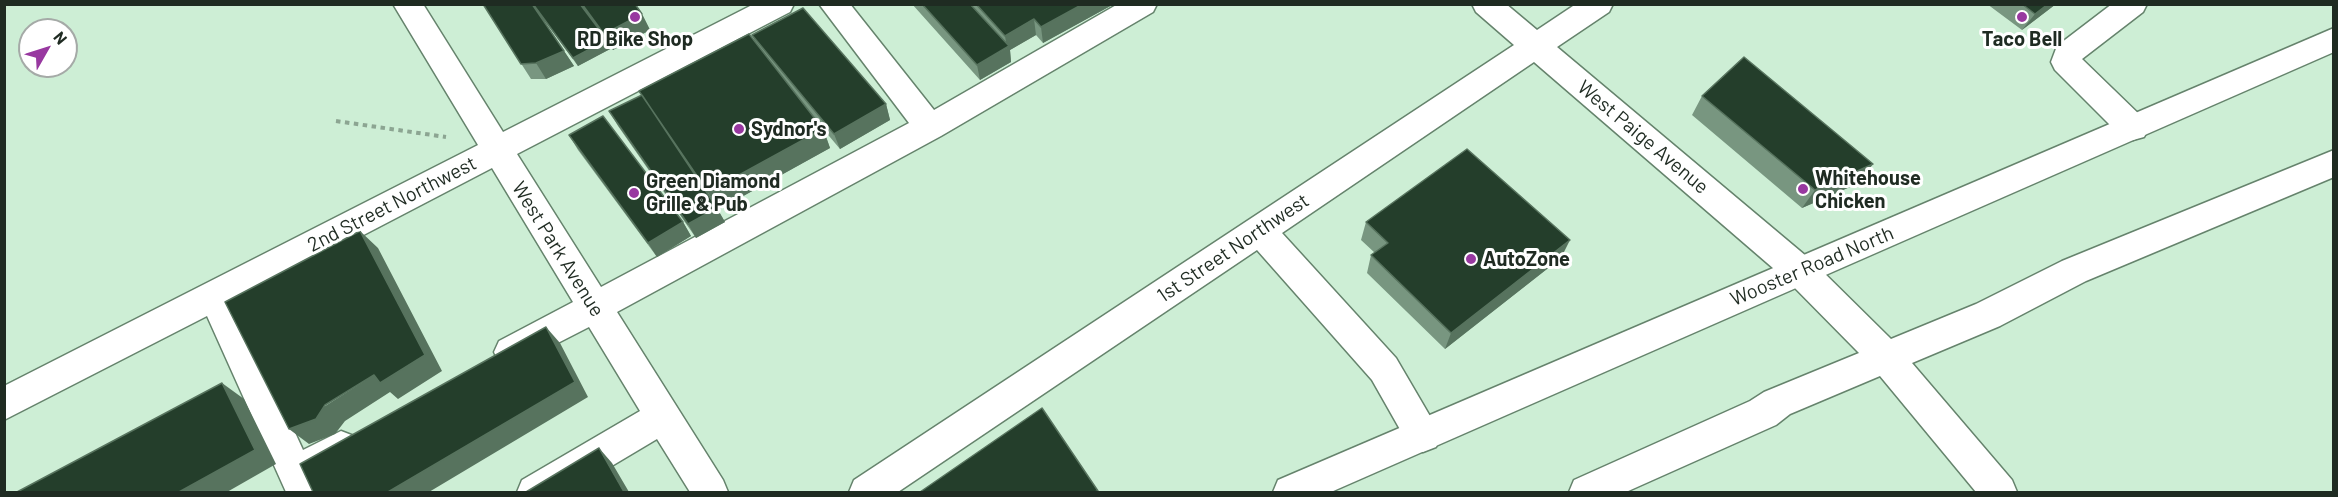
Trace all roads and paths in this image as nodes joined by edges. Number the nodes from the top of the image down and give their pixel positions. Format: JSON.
{"nodes":[{"id":1,"x":780,"y":4,"type":"edge"},
{"id":2,"x":833,"y":4,"type":"edge"},
{"id":3,"x":1143,"y":4,"type":"edge"},
{"id":4,"x":1486,"y":4,"type":"edge"},
{"id":5,"x":1599,"y":4,"type":"edge"},
{"id":6,"x":2133,"y":4,"type":"edge"},
{"id":7,"x":412,"y":6,"type":"edge"},
{"id":8,"x":2334,"y":39,"type":"edge"},
{"id":9,"x":1535,"y":46,"type":"junction"},
{"id":10,"x":336,"y":121,"type":"dead end"},
{"id":11,"x":930,"y":127,"type":"junction"},
{"id":12,"x":2133,"y":128,"type":"junction"},
{"id":13,"x":497,"y":151,"type":"junction"},
{"id":14,"x":2334,"y":163,"type":"edge"},
{"id":15,"x":466,"y":167,"type":"junction"},
{"id":16,"x":1259,"y":230,"type":"junction"},
{"id":17,"x":1800,"y":271,"type":"junction"},
{"id":18,"x":215,"y":296,"type":"junction"},
{"id":19,"x":594,"y":306,"type":"junction"},
{"id":20,"x":1886,"y":357,"type":"junction"},
{"id":21,"x":480,"y":370,"type":"edge"},
{"id":22,"x":4,"y":404,"type":"edge"},
{"id":23,"x":662,"y":417,"type":"junction"},
{"id":24,"x":367,"y":433,"type":"edge"},
{"id":25,"x":1423,"y":435,"type":"junction"},
{"id":26,"x":299,"y":483,"type":"edge"},
{"id":27,"x":535,"y":492,"type":"edge"},
{"id":28,"x":710,"y":492,"type":"edge"},
{"id":29,"x":867,"y":492,"type":"edge"},
{"id":30,"x":1291,"y":492,"type":"edge"},
{"id":31,"x":1587,"y":492,"type":"edge"},
{"id":32,"x":1999,"y":492,"type":"edge"}],
"edges":[{"from":1,"to":13,"type":"street","name":"2nd Street Northwest"},
{"from":2,"to":11,"type":"street"},
{"from":3,"to":11,"type":"street"},
{"from":4,"to":9,"type":"street","name":"West Paige Avenue"},
{"from":5,"to":9,"type":"street","name":"1st Street Northwest"},
{"from":6,"to":12,"type":"street"},
{"from":7,"to":13,"type":"street","name":"West Park Avenue"},
{"from":8,"to":12,"type":"street","name":"Wooster Road North"},
{"from":9,"to":16,"type":"street","name":"1st Street Northwest"},
{"from":9,"to":17,"type":"street","name":"West Paige Avenue"},
{"from":10,"to":15,"type":"path"},
{"from":11,"to":19,"type":"street"},
{"from":12,"to":17,"type":"street","name":"Wooster Road North"},
{"from":13,"to":15,"type":"street","name":"2nd Street Northwest"},
{"from":13,"to":19,"type":"street","name":"West Park Avenue"},
{"from":14,"to":20,"type":"street"},
{"from":15,"to":18,"type":"street","name":"2nd Street Northwest"},
{"from":16,"to":25,"type":"street"},
{"from":16,"to":29,"type":"street","name":"1st Street Northwest"},
{"from":17,"to":20,"type":"street","name":"West Paige Avenue"},
{"from":17,"to":25,"type":"street","name":"Wooster Road North"},
{"from":18,"to":22,"type":"street","name":"2nd Street Northwest"},
{"from":18,"to":26,"type":"street"},
{"from":19,"to":21,"type":"street"},
{"from":19,"to":23,"type":"street","name":"West Park Avenue"},
{"from":20,"to":31,"type":"street"},
{"from":20,"to":32,"type":"street","name":"West Paige Avenue"},
{"from":23,"to":27,"type":"street"},
{"from":23,"to":28,"type":"street","name":"West Park Avenue"},
{"from":24,"to":26,"type":"street"},
{"from":25,"to":30,"type":"street","name":"Wooster Road North"}]}
